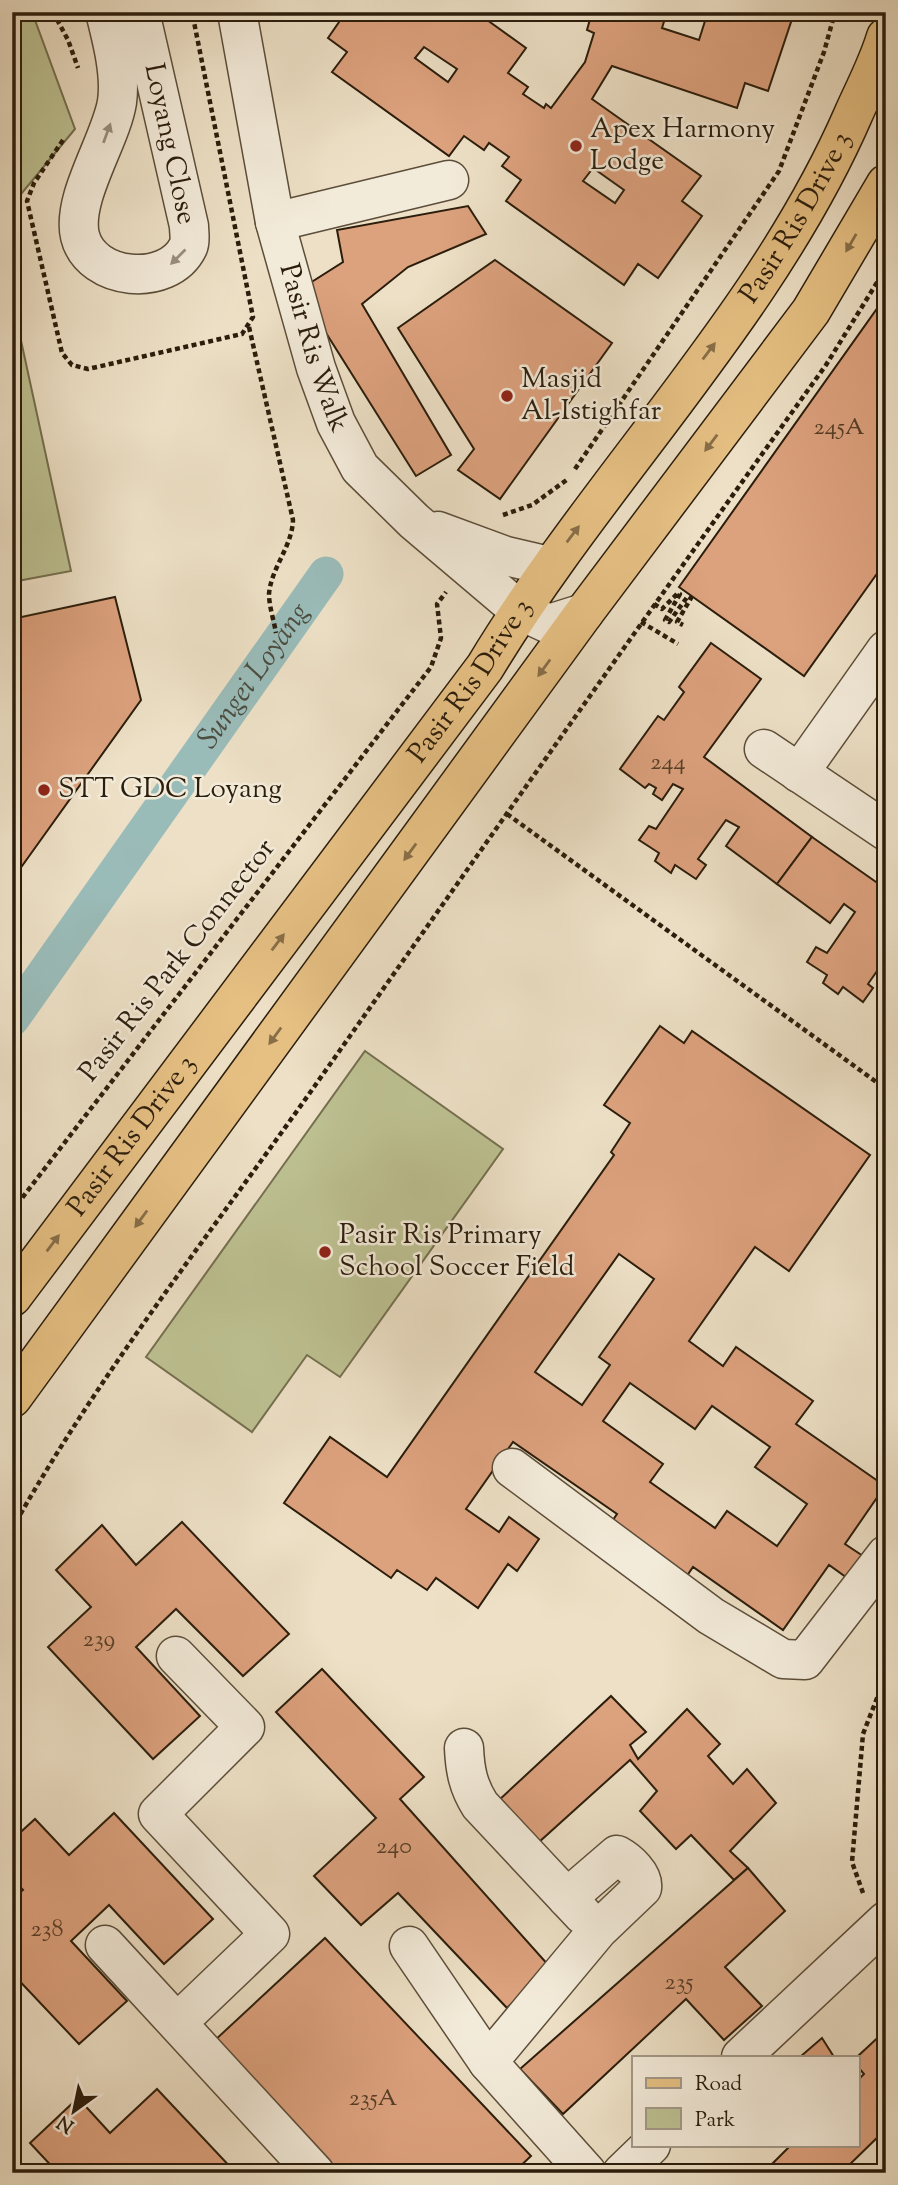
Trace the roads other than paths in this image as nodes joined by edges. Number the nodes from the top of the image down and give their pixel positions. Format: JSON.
{"nodes":[{"id":1,"x":105,"y":12,"type":"edge"},
{"id":2,"x":140,"y":12,"type":"edge"},
{"id":3,"x":237,"y":12,"type":"edge"},
{"id":4,"x":886,"y":37,"type":"edge"},
{"id":5,"x":449,"y":180,"type":"dead end"},
{"id":6,"x":886,"y":184,"type":"edge"},
{"id":7,"x":275,"y":222,"type":"junction"},
{"id":8,"x":471,"y":557,"type":"junction"},
{"id":9,"x":549,"y":566,"type":"junction"},
{"id":10,"x":520,"y":610,"type":"junction"},
{"id":11,"x":584,"y":613,"type":"junction"},
{"id":12,"x":886,"y":650,"type":"edge"},
{"id":13,"x":764,"y":749,"type":"dead end"},
{"id":14,"x":799,"y":773,"type":"junction"},
{"id":15,"x":886,"y":831,"type":"edge"},
{"id":16,"x":12,"y":1297,"type":"edge"},
{"id":17,"x":12,"y":1398,"type":"edge"},
{"id":18,"x":512,"y":1468,"type":"dead end"},
{"id":19,"x":886,"y":1555,"type":"edge"},
{"id":20,"x":176,"y":1656,"type":"dead end"},
{"id":21,"x":464,"y":1748,"type":"dead end"},
{"id":22,"x":567,"y":1898,"type":"junction"},
{"id":23,"x":881,"y":1926,"type":"edge"},
{"id":24,"x":598,"y":1930,"type":"junction"},
{"id":25,"x":105,"y":1945,"type":"dead end"},
{"id":26,"x":409,"y":1946,"type":"dead end"},
{"id":27,"x":178,"y":2022,"type":"junction"},
{"id":28,"x":742,"y":2056,"type":"edge"},
{"id":29,"x":488,"y":2062,"type":"junction"},
{"id":30,"x":650,"y":2146,"type":"edge"},
{"id":31,"x":315,"y":2173,"type":"edge"},
{"id":32,"x":587,"y":2173,"type":"edge"},
{"id":33,"x":622,"y":2173,"type":"edge"}],
"edges":[{"from":2,"to":1,"type":"street","name":"Loyang Close","one_way":true},
{"from":3,"to":7,"type":"street","name":"Pasir Ris Walk"},
{"from":9,"to":4,"type":"main road","name":"Pasir Ris Drive 3","one_way":true},
{"from":5,"to":7,"type":"street"},
{"from":6,"to":11,"type":"main road","name":"Pasir Ris Drive 3","one_way":true},
{"from":7,"to":8,"type":"street","name":"Pasir Ris Walk"},
{"from":8,"to":9,"type":"street"},
{"from":8,"to":10,"type":"street"},
{"from":9,"to":10,"type":"main road","name":"Pasir Ris Drive 3"},
{"from":10,"to":11,"type":"street"},
{"from":16,"to":10,"type":"main road","name":"Pasir Ris Drive 3","one_way":true},
{"from":11,"to":17,"type":"main road","name":"Pasir Ris Drive 3","one_way":true},
{"from":12,"to":14,"type":"street"},
{"from":13,"to":14,"type":"street"},
{"from":14,"to":15,"type":"street"},
{"from":18,"to":19,"type":"street"},
{"from":20,"to":27,"type":"street"},
{"from":21,"to":22,"type":"street"},
{"from":22,"to":24,"type":"street"},
{"from":22,"to":24,"type":"street"},
{"from":23,"to":28,"type":"street"},
{"from":24,"to":29,"type":"street"},
{"from":25,"to":27,"type":"street"},
{"from":26,"to":29,"type":"street"},
{"from":27,"to":31,"type":"street"},
{"from":29,"to":32,"type":"street"},
{"from":30,"to":33,"type":"street"}]}
